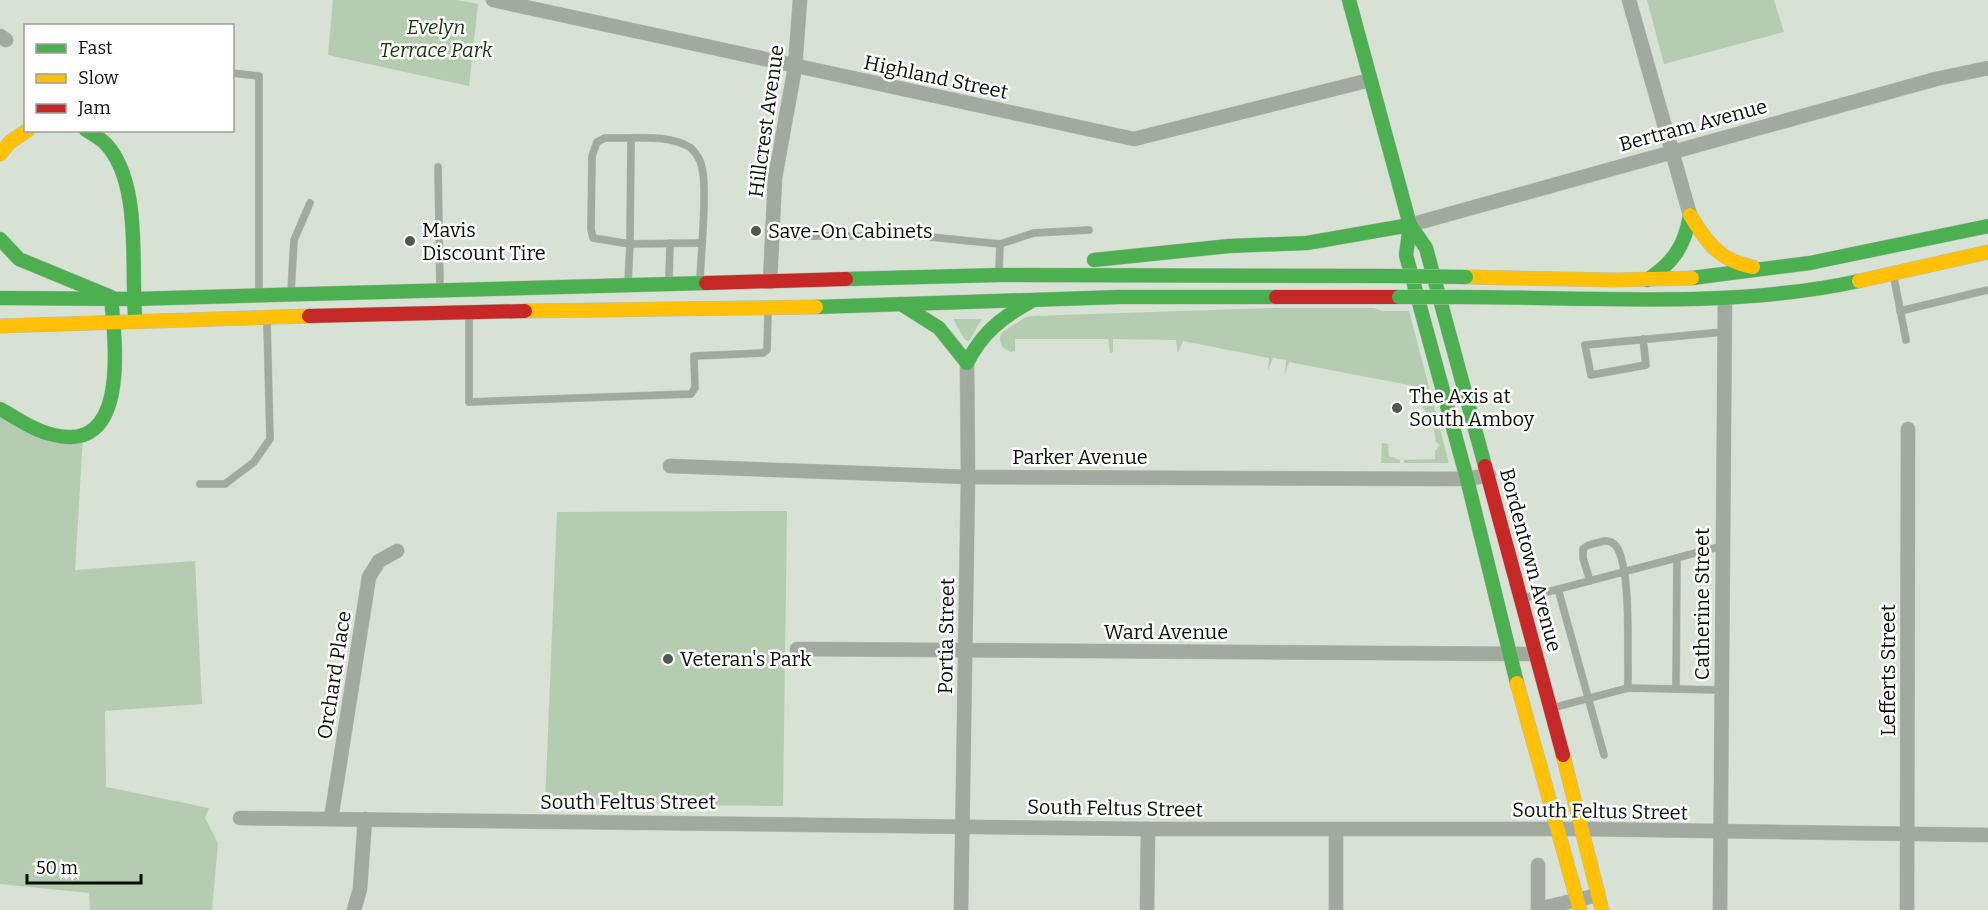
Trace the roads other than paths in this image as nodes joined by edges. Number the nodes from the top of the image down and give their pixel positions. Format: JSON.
{"nodes":[{"id":1,"x":493,"y":0,"type":"edge"},
{"id":2,"x":800,"y":0,"type":"edge"},
{"id":3,"x":1365,"y":0,"type":"edge"},
{"id":4,"x":1629,"y":0,"type":"edge"},
{"id":5,"x":1350,"y":1,"type":"edge"},
{"id":6,"x":795,"y":67,"type":"junction"},
{"id":7,"x":1988,"y":68,"type":"edge"},
{"id":8,"x":234,"y":73,"type":"edge"},
{"id":9,"x":1370,"y":80,"type":"junction"},
{"id":10,"x":25,"y":132,"type":"edge"},
{"id":11,"x":89,"y":132,"type":"edge"},
{"id":12,"x":631,"y":139,"type":"junction"},
{"id":13,"x":1672,"y":151,"type":"junction"},
{"id":14,"x":0,"y":154,"type":"edge"},
{"id":15,"x":438,"y":168,"type":"dead end"},
{"id":16,"x":310,"y":203,"type":"dead end"},
{"id":17,"x":1690,"y":215,"type":"junction"},
{"id":18,"x":1410,"y":225,"type":"junction"},
{"id":19,"x":1988,"y":226,"type":"edge"},
{"id":20,"x":1089,"y":230,"type":"dead end"},
{"id":21,"x":773,"y":236,"type":"junction"},
{"id":22,"x":0,"y":239,"type":"edge"},
{"id":23,"x":670,"y":243,"type":"junction"},
{"id":24,"x":701,"y":243,"type":"junction"},
{"id":25,"x":630,"y":244,"type":"junction"},
{"id":26,"x":1000,"y":244,"type":"junction"},
{"id":27,"x":1988,"y":252,"type":"edge"},
{"id":28,"x":1770,"y":269,"type":"junction"},
{"id":29,"x":1893,"y":272,"type":"junction"},
{"id":30,"x":999,"y":275,"type":"junction"},
{"id":31,"x":1647,"y":280,"type":"junction"},
{"id":32,"x":770,"y":282,"type":"junction"},
{"id":33,"x":700,"y":284,"type":"junction"},
{"id":34,"x":669,"y":285,"type":"junction"},
{"id":35,"x":627,"y":286,"type":"junction"},
{"id":36,"x":1988,"y":290,"type":"edge"},
{"id":37,"x":440,"y":291,"type":"junction"},
{"id":38,"x":290,"y":294,"type":"junction"},
{"id":39,"x":259,"y":295,"type":"junction"},
{"id":40,"x":111,"y":297,"type":"junction"},
{"id":41,"x":0,"y":298,"type":"edge"},
{"id":42,"x":133,"y":298,"type":"junction"},
{"id":43,"x":1725,"y":298,"type":"junction"},
{"id":44,"x":1033,"y":300,"type":"junction"},
{"id":45,"x":900,"y":303,"type":"junction"},
{"id":46,"x":767,"y":309,"type":"junction"},
{"id":47,"x":1900,"y":311,"type":"junction"},
{"id":48,"x":469,"y":312,"type":"junction"},
{"id":49,"x":267,"y":317,"type":"junction"},
{"id":50,"x":136,"y":321,"type":"junction"},
{"id":51,"x":113,"y":322,"type":"junction"},
{"id":52,"x":0,"y":326,"type":"edge"},
{"id":53,"x":1723,"y":332,"type":"junction"},
{"id":54,"x":1643,"y":339,"type":"junction"},
{"id":55,"x":1906,"y":340,"type":"dead end"},
{"id":56,"x":967,"y":363,"type":"junction"},
{"id":57,"x":1436,"y":363,"type":"junction"},
{"id":58,"x":1458,"y":364,"type":"junction"},
{"id":59,"x":0,"y":409,"type":"edge"},
{"id":60,"x":1908,"y":429,"type":"dead end"},
{"id":61,"x":670,"y":466,"type":"dead end"},
{"id":62,"x":1489,"y":475,"type":"junction"},
{"id":63,"x":968,"y":477,"type":"junction"},
{"id":64,"x":1467,"y":479,"type":"junction"},
{"id":65,"x":200,"y":484,"type":"dead end"},
{"id":66,"x":1722,"y":546,"type":"junction"},
{"id":67,"x":397,"y":551,"type":"dead end"},
{"id":68,"x":1677,"y":558,"type":"junction"},
{"id":69,"x":1625,"y":572,"type":"junction"},
{"id":70,"x":1590,"y":581,"type":"junction"},
{"id":71,"x":1558,"y":589,"type":"junction"},
{"id":72,"x":1521,"y":599,"type":"junction"},
{"id":73,"x":797,"y":649,"type":"dead end"},
{"id":74,"x":964,"y":651,"type":"junction"},
{"id":75,"x":1509,"y":654,"type":"junction"},
{"id":76,"x":1535,"y":654,"type":"junction"},
{"id":77,"x":1628,"y":688,"type":"junction"},
{"id":78,"x":1676,"y":689,"type":"junction"},
{"id":79,"x":1721,"y":690,"type":"junction"},
{"id":80,"x":1590,"y":697,"type":"junction"},
{"id":81,"x":1550,"y":708,"type":"junction"},
{"id":82,"x":1604,"y":755,"type":"dead end"},
{"id":83,"x":240,"y":818,"type":"dead end"},
{"id":84,"x":331,"y":819,"type":"junction"},
{"id":85,"x":365,"y":819,"type":"junction"},
{"id":86,"x":963,"y":825,"type":"junction"},
{"id":87,"x":1148,"y":829,"type":"junction"},
{"id":88,"x":1336,"y":829,"type":"junction"},
{"id":89,"x":1559,"y":829,"type":"junction"},
{"id":90,"x":1583,"y":829,"type":"junction"},
{"id":91,"x":1721,"y":832,"type":"junction"},
{"id":92,"x":1908,"y":834,"type":"junction"},
{"id":93,"x":1988,"y":835,"type":"edge"},
{"id":94,"x":1538,"y":865,"type":"dead end"},
{"id":95,"x":1598,"y":895,"type":"junction"},
{"id":96,"x":1579,"y":905,"type":"edge"},
{"id":97,"x":354,"y":910,"type":"edge"},
{"id":98,"x":961,"y":910,"type":"edge"},
{"id":99,"x":1147,"y":910,"type":"edge"},
{"id":100,"x":1336,"y":910,"type":"edge"},
{"id":101,"x":1538,"y":910,"type":"edge"},
{"id":102,"x":1602,"y":910,"type":"edge"},
{"id":103,"x":1720,"y":910,"type":"edge"},
{"id":104,"x":1908,"y":910,"type":"edge"}],
"edges":[{"from":1,"to":6,"type":"street","name":"Highland Street"},
{"from":2,"to":6,"type":"street","name":"Hillcrest Avenue"},
{"from":3,"to":5,"type":"street"},
{"from":4,"to":13,"type":"street"},
{"from":5,"to":9,"type":"main road","name":"Bordentown Avenue"},
{"from":6,"to":9,"type":"street","name":"Highland Street"},
{"from":6,"to":21,"type":"street","name":"Hillcrest Avenue"},
{"from":7,"to":13,"type":"street","name":"Bertram Avenue"},
{"from":8,"to":39,"type":"lane"},
{"from":9,"to":18,"type":"main road","name":"Bordentown Avenue"},
{"from":10,"to":14,"type":"main road"},
{"from":11,"to":42,"type":"main road"},
{"from":12,"to":24,"type":"lane"},
{"from":12,"to":25,"type":"lane"},
{"from":12,"to":25,"type":"lane"},
{"from":13,"to":17,"type":"street"},
{"from":13,"to":18,"type":"street","name":"Bertram Avenue"},
{"from":15,"to":37,"type":"lane"},
{"from":16,"to":38,"type":"lane"},
{"from":17,"to":28,"type":"main road"},
{"from":17,"to":31,"type":"main road"},
{"from":18,"to":30,"type":"main road"},
{"from":18,"to":57,"type":"main road","name":"Bordentown Avenue"},
{"from":18,"to":58,"type":"main road","name":"Bordentown Avenue"},
{"from":19,"to":28,"type":"main road"},
{"from":20,"to":26,"type":"lane"},
{"from":21,"to":26,"type":"lane"},
{"from":21,"to":32,"type":"street","name":"Hillcrest Avenue"},
{"from":22,"to":40,"type":"main road"},
{"from":23,"to":24,"type":"lane"},
{"from":23,"to":25,"type":"lane"},
{"from":23,"to":34,"type":"lane"},
{"from":24,"to":33,"type":"lane"},
{"from":25,"to":35,"type":"lane"},
{"from":26,"to":30,"type":"lane"},
{"from":27,"to":29,"type":"main road"},
{"from":28,"to":31,"type":"main road"},
{"from":29,"to":43,"type":"main road"},
{"from":29,"to":47,"type":"lane"},
{"from":30,"to":31,"type":"main road","bridge":true},
{"from":30,"to":32,"type":"main road"},
{"from":32,"to":33,"type":"main road"},
{"from":33,"to":34,"type":"main road"},
{"from":34,"to":35,"type":"main road"},
{"from":35,"to":37,"type":"main road"},
{"from":36,"to":47,"type":"lane"},
{"from":37,"to":38,"type":"main road"},
{"from":38,"to":39,"type":"main road"},
{"from":39,"to":42,"type":"main road"},
{"from":40,"to":41,"type":"main road"},
{"from":40,"to":42,"type":"main road"},
{"from":40,"to":51,"type":"main road"},
{"from":42,"to":50,"type":"main road"},
{"from":43,"to":44,"type":"main road","bridge":true},
{"from":43,"to":53,"type":"street","name":"Catherine Street"},
{"from":44,"to":45,"type":"main road"},
{"from":44,"to":56,"type":"main road"},
{"from":45,"to":46,"type":"main road"},
{"from":45,"to":56,"type":"main road"},
{"from":46,"to":48,"type":"main road"},
{"from":46,"to":48,"type":"lane"},
{"from":47,"to":55,"type":"lane"},
{"from":48,"to":49,"type":"main road"},
{"from":49,"to":50,"type":"main road"},
{"from":49,"to":65,"type":"lane"},
{"from":50,"to":51,"type":"main road"},
{"from":51,"to":52,"type":"main road"},
{"from":51,"to":59,"type":"main road"},
{"from":53,"to":54,"type":"lane"},
{"from":53,"to":66,"type":"street","name":"Catherine Street"},
{"from":54,"to":54,"type":"lane"},
{"from":56,"to":63,"type":"street","name":"Portia Street"},
{"from":57,"to":58,"type":"main road"},
{"from":57,"to":64,"type":"main road","name":"Bordentown Avenue"},
{"from":58,"to":62,"type":"main road","name":"Bordentown Avenue"},
{"from":60,"to":92,"type":"street","name":"Lefferts Street"},
{"from":61,"to":63,"type":"street","name":"Parker Avenue"},
{"from":62,"to":64,"type":"street","name":"Parker Avenue"},
{"from":62,"to":72,"type":"main road","name":"Bordentown Avenue"},
{"from":63,"to":64,"type":"street","name":"Parker Avenue"},
{"from":63,"to":74,"type":"street","name":"Portia Street"},
{"from":64,"to":75,"type":"main road","name":"Bordentown Avenue"},
{"from":66,"to":68,"type":"lane"},
{"from":66,"to":79,"type":"street","name":"Catherine Street"},
{"from":67,"to":84,"type":"street","name":"Orchard Place"},
{"from":68,"to":69,"type":"lane"},
{"from":68,"to":78,"type":"lane"},
{"from":69,"to":70,"type":"lane"},
{"from":69,"to":70,"type":"lane"},
{"from":69,"to":77,"type":"lane"},
{"from":70,"to":71,"type":"lane"},
{"from":71,"to":72,"type":"lane"},
{"from":71,"to":80,"type":"lane"},
{"from":72,"to":76,"type":"main road","name":"Bordentown Avenue"},
{"from":73,"to":74,"type":"street","name":"Ward Avenue"},
{"from":74,"to":75,"type":"street","name":"Ward Avenue"},
{"from":74,"to":86,"type":"street","name":"Portia Street"},
{"from":75,"to":76,"type":"street","name":"Ward Avenue"},
{"from":75,"to":89,"type":"main road","name":"Bordentown Avenue"},
{"from":76,"to":81,"type":"main road","name":"Bordentown Avenue"},
{"from":77,"to":78,"type":"lane"},
{"from":77,"to":80,"type":"lane"},
{"from":78,"to":79,"type":"lane"},
{"from":79,"to":91,"type":"street","name":"Catherine Street"},
{"from":80,"to":81,"type":"lane"},
{"from":80,"to":82,"type":"lane"},
{"from":81,"to":90,"type":"main road","name":"Bordentown Avenue"},
{"from":83,"to":84,"type":"street","name":"South Feltus Street"},
{"from":84,"to":85,"type":"street","name":"South Feltus Street"},
{"from":85,"to":86,"type":"street","name":"South Feltus Street"},
{"from":85,"to":97,"type":"street"},
{"from":86,"to":87,"type":"street","name":"South Feltus Street"},
{"from":86,"to":98,"type":"street","name":"Portia Street"},
{"from":87,"to":88,"type":"street","name":"South Feltus Street"},
{"from":87,"to":99,"type":"street"},
{"from":88,"to":89,"type":"street","name":"South Feltus Street"},
{"from":88,"to":100,"type":"street"},
{"from":89,"to":90,"type":"street","name":"South Feltus Street"},
{"from":89,"to":96,"type":"main road","name":"Bordentown Avenue"},
{"from":90,"to":91,"type":"street","name":"South Feltus Street"},
{"from":90,"to":95,"type":"main road","name":"Bordentown Avenue"},
{"from":91,"to":92,"type":"street","name":"South Feltus Street"},
{"from":91,"to":103,"type":"street","name":"Catherine Street"},
{"from":92,"to":93,"type":"street","name":"South Feltus Street"},
{"from":92,"to":104,"type":"street","name":"Lefferts Street"},
{"from":94,"to":101,"type":"street"},
{"from":95,"to":96,"type":"street"},
{"from":95,"to":102,"type":"main road","name":"Bordentown Avenue"},
{"from":96,"to":101,"type":"street"}]}
